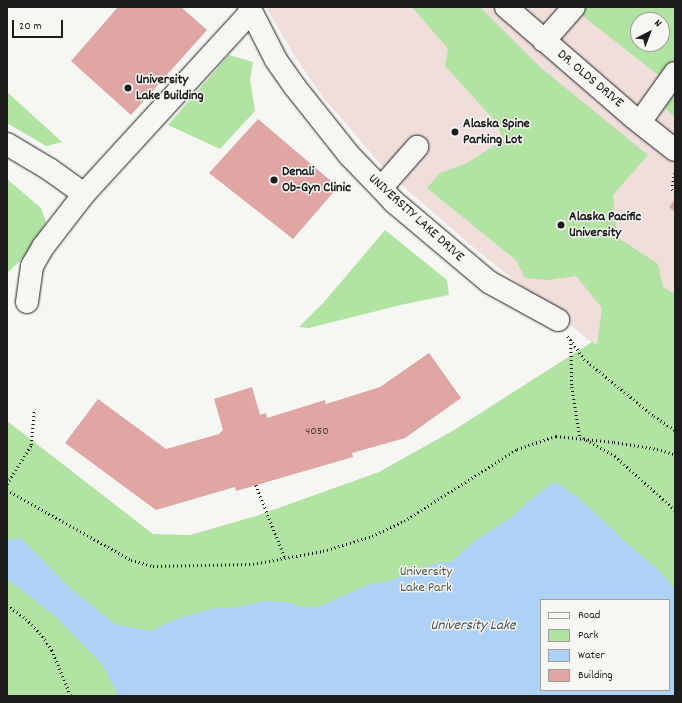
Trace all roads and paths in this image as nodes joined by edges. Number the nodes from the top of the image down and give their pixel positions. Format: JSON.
{"nodes":[{"id":1,"x":506,"y":7,"type":"edge"},
{"id":2,"x":574,"y":7,"type":"edge"},
{"id":3,"x":250,"y":10,"type":"edge"},
{"id":4,"x":544,"y":41,"type":"junction"},
{"id":5,"x":675,"y":73,"type":"edge"},
{"id":6,"x":640,"y":122,"type":"junction"},
{"id":7,"x":7,"y":144,"type":"edge"},
{"id":8,"x":417,"y":147,"type":"dead end"},
{"id":9,"x":675,"y":150,"type":"edge"},
{"id":10,"x":675,"y":173,"type":"edge"},
{"id":11,"x":380,"y":188,"type":"junction"},
{"id":12,"x":675,"y":192,"type":"edge"},
{"id":13,"x":84,"y":194,"type":"junction"},
{"id":14,"x":26,"y":302,"type":"dead end"},
{"id":15,"x":558,"y":320,"type":"joint"},
{"id":16,"x":571,"y":340,"type":"junction"},
{"id":17,"x":34,"y":409,"type":"dead end"},
{"id":18,"x":675,"y":430,"type":"edge"},
{"id":19,"x":580,"y":437,"type":"junction"},
{"id":20,"x":675,"y":454,"type":"edge"},
{"id":21,"x":7,"y":484,"type":"edge"},
{"id":22,"x":256,"y":485,"type":"dead end"},
{"id":23,"x":7,"y":490,"type":"edge"},
{"id":24,"x":675,"y":510,"type":"edge"},
{"id":25,"x":285,"y":558,"type":"junction"},
{"id":26,"x":7,"y":605,"type":"edge"},
{"id":27,"x":71,"y":696,"type":"edge"}],
"edges":[{"from":1,"to":4,"type":"street","name":"DR. OLDS DRIVE"},
{"from":2,"to":4,"type":"street"},
{"from":3,"to":11,"type":"street","name":"UNIVERSITY LAKE DRIVE"},
{"from":3,"to":13,"type":"street"},
{"from":4,"to":6,"type":"street","name":"DR. OLDS DRIVE"},
{"from":5,"to":6,"type":"street"},
{"from":6,"to":9,"type":"street","name":"DR. OLDS DRIVE"},
{"from":7,"to":13,"type":"street"},
{"from":8,"to":11,"type":"street"},
{"from":10,"to":12,"type":"path"},
{"from":11,"to":15,"type":"street","name":"UNIVERSITY LAKE DRIVE"},
{"from":13,"to":14,"type":"street"},
{"from":15,"to":16,"type":"path"},
{"from":16,"to":18,"type":"path"},
{"from":16,"to":19,"type":"path"},
{"from":17,"to":21,"type":"path"},
{"from":19,"to":20,"type":"path"},
{"from":19,"to":24,"type":"path"},
{"from":19,"to":25,"type":"path"},
{"from":22,"to":25,"type":"path"},
{"from":23,"to":25,"type":"path"},
{"from":26,"to":27,"type":"path"}]}
